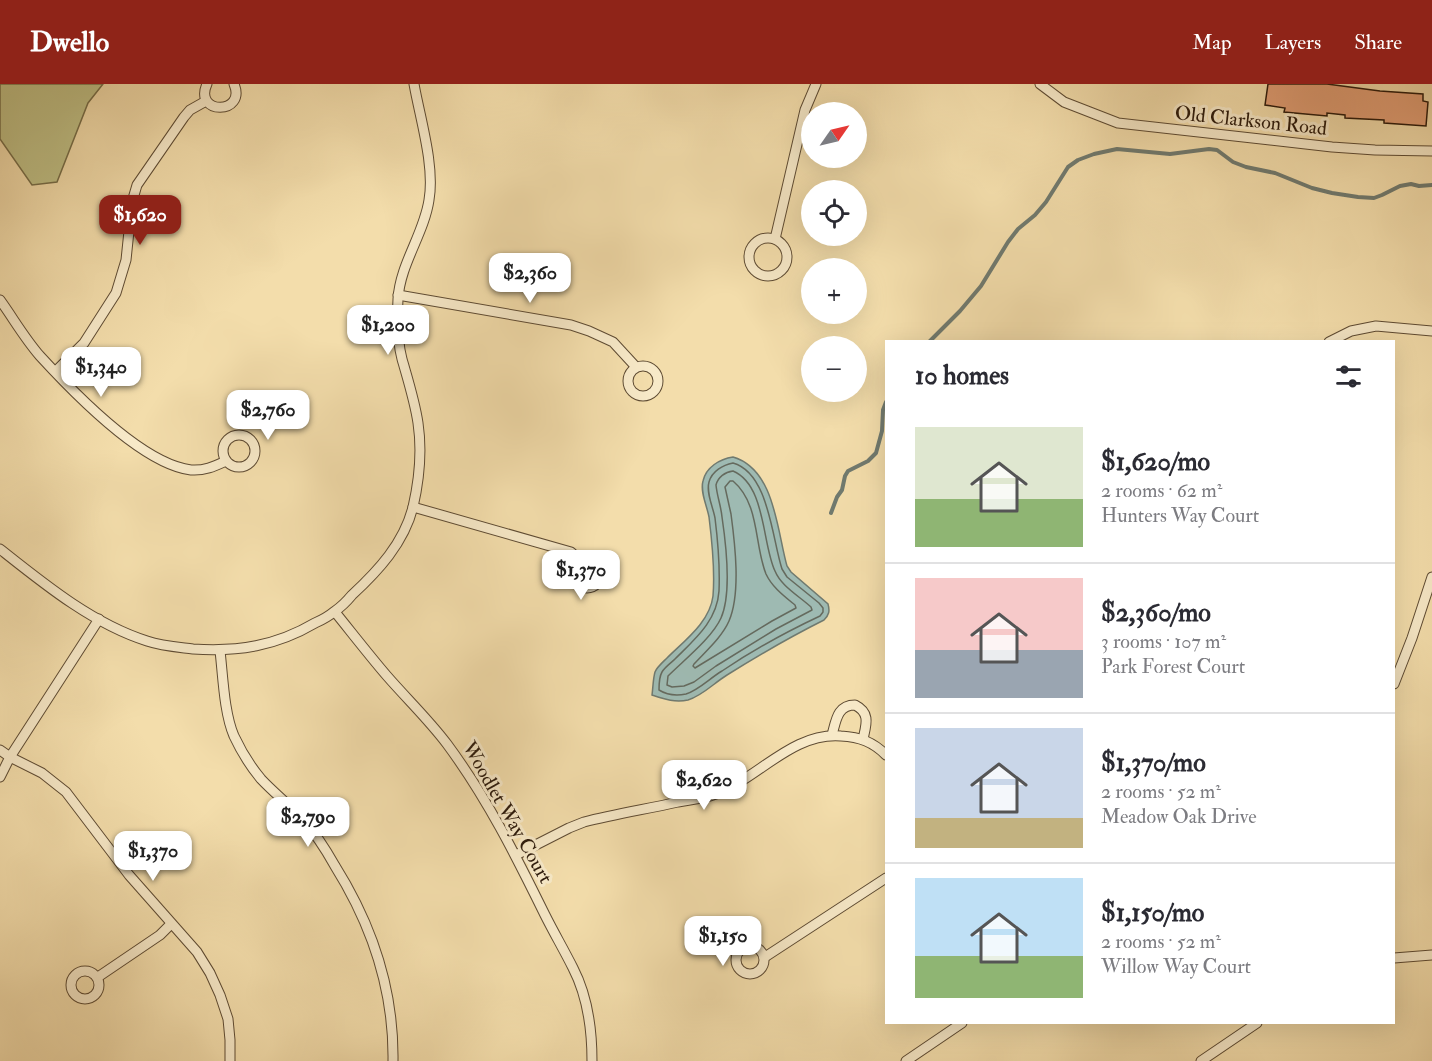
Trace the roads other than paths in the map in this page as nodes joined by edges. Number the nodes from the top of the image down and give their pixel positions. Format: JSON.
{"nodes":[{"id":1,"x":207,"y":84,"type":"edge"},
{"id":2,"x":234,"y":84,"type":"edge"},
{"id":3,"x":414,"y":84,"type":"edge"},
{"id":4,"x":816,"y":84,"type":"edge"},
{"id":5,"x":1040,"y":84,"type":"edge"},
{"id":6,"x":206,"y":100,"type":"junction"},
{"id":7,"x":1432,"y":151,"type":"edge"},
{"id":8,"x":775,"y":239,"type":"junction"},
{"id":9,"x":398,"y":295,"type":"junction"},
{"id":10,"x":0,"y":300,"type":"edge"},
{"id":11,"x":1432,"y":331,"type":"edge"},
{"id":12,"x":1332,"y":340,"type":"edge"},
{"id":13,"x":636,"y":367,"type":"dead end"},
{"id":14,"x":56,"y":371,"type":"junction"},
{"id":15,"x":226,"y":461,"type":"dead end"},
{"id":16,"x":413,"y":507,"type":"junction"},
{"id":17,"x":0,"y":549,"type":"edge"},
{"id":18,"x":580,"y":561,"type":"dead end"},
{"id":19,"x":1432,"y":577,"type":"edge"},
{"id":20,"x":334,"y":612,"type":"junction"},
{"id":21,"x":99,"y":619,"type":"junction"},
{"id":22,"x":220,"y":651,"type":"junction"},
{"id":23,"x":1395,"y":681,"type":"edge"},
{"id":24,"x":832,"y":735,"type":"junction"},
{"id":25,"x":863,"y":739,"type":"junction"},
{"id":26,"x":0,"y":750,"type":"edge"},
{"id":27,"x":885,"y":754,"type":"edge"},
{"id":28,"x":10,"y":757,"type":"junction"},
{"id":29,"x":0,"y":777,"type":"edge"},
{"id":30,"x":516,"y":855,"type":"junction"},
{"id":31,"x":885,"y":880,"type":"edge"},
{"id":32,"x":171,"y":924,"type":"junction"},
{"id":33,"x":1432,"y":956,"type":"edge"},
{"id":34,"x":765,"y":957,"type":"dead end"},
{"id":35,"x":1395,"y":958,"type":"edge"},
{"id":36,"x":98,"y":977,"type":"dead end"},
{"id":37,"x":961,"y":1024,"type":"edge"},
{"id":38,"x":1256,"y":1024,"type":"edge"},
{"id":39,"x":230,"y":1061,"type":"edge"},
{"id":40,"x":393,"y":1061,"type":"edge"},
{"id":41,"x":592,"y":1061,"type":"edge"},
{"id":42,"x":906,"y":1061,"type":"edge"},
{"id":43,"x":1202,"y":1061,"type":"edge"}],
"edges":[{"from":1,"to":6,"type":"street"},
{"from":2,"to":6,"type":"street"},
{"from":3,"to":9,"type":"street"},
{"from":4,"to":8,"type":"street"},
{"from":5,"to":7,"type":"street","name":"Old Clarkson Road"},
{"from":6,"to":14,"type":"street"},
{"from":8,"to":8,"type":"street"},
{"from":9,"to":13,"type":"street"},
{"from":9,"to":16,"type":"street"},
{"from":10,"to":14,"type":"street"},
{"from":11,"to":12,"type":"street"},
{"from":14,"to":15,"type":"street"},
{"from":16,"to":18,"type":"street"},
{"from":16,"to":20,"type":"street"},
{"from":17,"to":21,"type":"street"},
{"from":19,"to":23,"type":"street"},
{"from":20,"to":22,"type":"street"},
{"from":20,"to":30,"type":"street","name":"Woodlet Way Court"},
{"from":21,"to":22,"type":"street"},
{"from":21,"to":28,"type":"street"},
{"from":22,"to":40,"type":"street"},
{"from":24,"to":25,"type":"street"},
{"from":24,"to":25,"type":"street"},
{"from":24,"to":30,"type":"street"},
{"from":25,"to":27,"type":"street"},
{"from":26,"to":28,"type":"street"},
{"from":28,"to":29,"type":"street"},
{"from":28,"to":32,"type":"street"},
{"from":30,"to":41,"type":"street","name":"Woodlet Way Court"},
{"from":31,"to":34,"type":"street"},
{"from":32,"to":36,"type":"street"},
{"from":32,"to":39,"type":"street"},
{"from":33,"to":35,"type":"street"},
{"from":37,"to":42,"type":"street"},
{"from":38,"to":43,"type":"street"}]}
